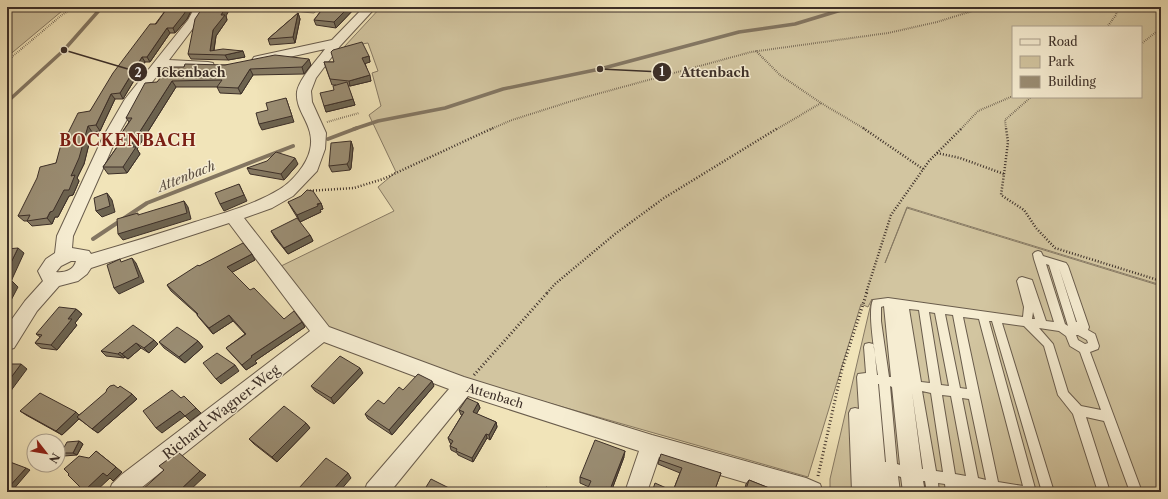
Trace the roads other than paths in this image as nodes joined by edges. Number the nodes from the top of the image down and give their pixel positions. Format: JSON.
{"nodes":[{"id":1,"x":201,"y":7,"type":"edge"},
{"id":2,"x":370,"y":7,"type":"edge"},
{"id":3,"x":336,"y":43,"type":"junction"},
{"id":4,"x":160,"y":62,"type":"junction"},
{"id":5,"x":244,"y":63,"type":"edge"},
{"id":6,"x":220,"y":66,"type":"edge"},
{"id":7,"x":233,"y":216,"type":"junction"},
{"id":8,"x":63,"y":257,"type":"junction"},
{"id":9,"x":85,"y":263,"type":"junction"},
{"id":10,"x":54,"y":280,"type":"junction"},
{"id":11,"x":896,"y":303,"type":"junction"},
{"id":12,"x":923,"y":307,"type":"junction"},
{"id":13,"x":939,"y":309,"type":"junction"},
{"id":14,"x":957,"y":312,"type":"junction"},
{"id":15,"x":983,"y":316,"type":"junction"},
{"id":16,"x":996,"y":318,"type":"junction"},
{"id":17,"x":1027,"y":322,"type":"junction"},
{"id":18,"x":1042,"y":324,"type":"junction"},
{"id":19,"x":1072,"y":329,"type":"junction"},
{"id":20,"x":322,"y":333,"type":"junction"},
{"id":21,"x":7,"y":342,"type":"edge"},
{"id":22,"x":869,"y":347,"type":"dead end"},
{"id":23,"x":871,"y":379,"type":"junction"},
{"id":24,"x":884,"y":381,"type":"junction"},
{"id":25,"x":906,"y":384,"type":"junction"},
{"id":26,"x":464,"y":386,"type":"junction"},
{"id":27,"x":936,"y":389,"type":"junction"},
{"id":28,"x":955,"y":392,"type":"junction"},
{"id":29,"x":974,"y":395,"type":"junction"},
{"id":30,"x":1078,"y":411,"type":"junction"},
{"id":31,"x":855,"y":413,"type":"dead end"},
{"id":32,"x":1108,"y":416,"type":"junction"},
{"id":33,"x":652,"y":445,"type":"junction"},
{"id":34,"x":868,"y":465,"type":"junction"},
{"id":35,"x":892,"y":469,"type":"junction"},
{"id":36,"x":912,"y":472,"type":"junction"},
{"id":37,"x":930,"y":476,"type":"junction"},
{"id":38,"x":950,"y":479,"type":"junction"},
{"id":39,"x":815,"y":484,"type":"edge"},
{"id":40,"x":1000,"y":490,"type":"edge"},
{"id":41,"x":120,"y":492,"type":"edge"},
{"id":42,"x":375,"y":492,"type":"edge"},
{"id":43,"x":636,"y":492,"type":"edge"},
{"id":44,"x":858,"y":492,"type":"edge"},
{"id":45,"x":870,"y":492,"type":"edge"},
{"id":46,"x":882,"y":492,"type":"edge"},
{"id":47,"x":894,"y":492,"type":"edge"},
{"id":48,"x":909,"y":492,"type":"edge"},
{"id":49,"x":919,"y":492,"type":"edge"},
{"id":50,"x":933,"y":492,"type":"edge"},
{"id":51,"x":952,"y":492,"type":"edge"},
{"id":52,"x":1048,"y":492,"type":"edge"},
{"id":53,"x":1104,"y":492,"type":"edge"},
{"id":54,"x":1136,"y":492,"type":"edge"}],
"edges":[{"from":1,"to":4,"type":"street"},
{"from":2,"to":3,"type":"street"},
{"from":3,"to":5,"type":"street"},
{"from":3,"to":7,"type":"street"},
{"from":4,"to":6,"type":"street"},
{"from":4,"to":8,"type":"street"},
{"from":7,"to":9,"type":"street"},
{"from":7,"to":20,"type":"street"},
{"from":8,"to":9,"type":"street"},
{"from":8,"to":10,"type":"street"},
{"from":9,"to":10,"type":"street"},
{"from":10,"to":21,"type":"street"},
{"from":11,"to":12,"type":"lane"},
{"from":11,"to":24,"type":"lane"},
{"from":11,"to":25,"type":"lane"},
{"from":11,"to":25,"type":"lane"},
{"from":12,"to":13,"type":"lane"},
{"from":12,"to":27,"type":"lane"},
{"from":13,"to":14,"type":"lane"},
{"from":13,"to":28,"type":"lane"},
{"from":14,"to":15,"type":"lane"},
{"from":14,"to":29,"type":"lane"},
{"from":15,"to":16,"type":"lane"},
{"from":15,"to":40,"type":"lane"},
{"from":16,"to":17,"type":"lane"},
{"from":16,"to":52,"type":"lane"},
{"from":17,"to":18,"type":"lane"},
{"from":17,"to":18,"type":"lane"},
{"from":17,"to":30,"type":"lane"},
{"from":18,"to":19,"type":"lane"},
{"from":19,"to":19,"type":"lane"},
{"from":19,"to":32,"type":"lane"},
{"from":20,"to":26,"type":"street","name":"Attenbach"},
{"from":20,"to":41,"type":"street","name":"Richard-Wagner-Weg"},
{"from":22,"to":23,"type":"lane"},
{"from":23,"to":24,"type":"lane"},
{"from":23,"to":34,"type":"lane"},
{"from":24,"to":25,"type":"lane"},
{"from":24,"to":35,"type":"lane"},
{"from":25,"to":27,"type":"lane"},
{"from":25,"to":36,"type":"lane"},
{"from":25,"to":37,"type":"lane"},
{"from":26,"to":33,"type":"street","name":"Attenbach"},
{"from":26,"to":42,"type":"street"},
{"from":27,"to":28,"type":"lane"},
{"from":27,"to":38,"type":"lane"},
{"from":28,"to":29,"type":"lane"},
{"from":28,"to":40,"type":"lane"},
{"from":29,"to":40,"type":"lane"},
{"from":30,"to":32,"type":"lane"},
{"from":30,"to":53,"type":"lane"},
{"from":31,"to":34,"type":"lane"},
{"from":32,"to":54,"type":"lane"},
{"from":33,"to":39,"type":"street","name":"Attenbach"},
{"from":33,"to":43,"type":"street"},
{"from":34,"to":35,"type":"lane"},
{"from":34,"to":44,"type":"lane"},
{"from":34,"to":45,"type":"lane"},
{"from":34,"to":46,"type":"lane"},
{"from":35,"to":36,"type":"lane"},
{"from":35,"to":47,"type":"lane"},
{"from":36,"to":37,"type":"lane"},
{"from":36,"to":48,"type":"lane"},
{"from":36,"to":49,"type":"lane"},
{"from":37,"to":38,"type":"lane"},
{"from":37,"to":50,"type":"lane"},
{"from":38,"to":40,"type":"lane"},
{"from":38,"to":51,"type":"lane"}]}
